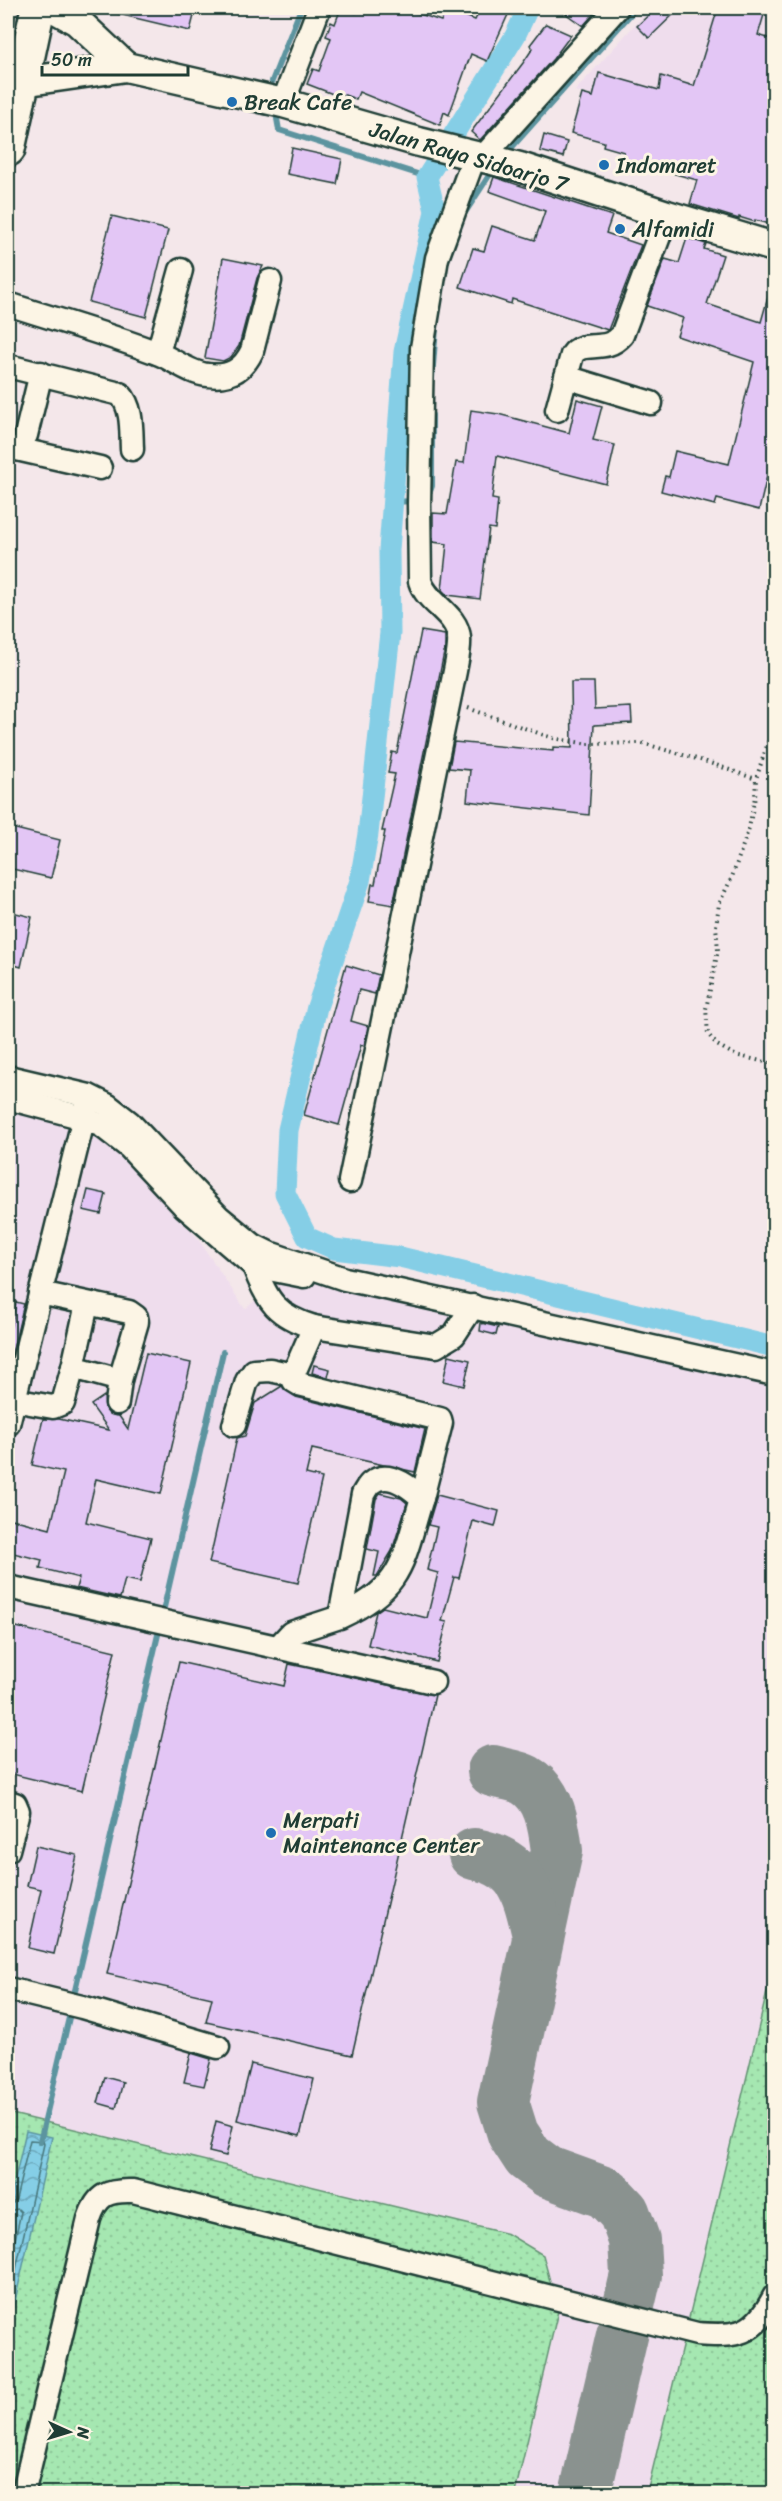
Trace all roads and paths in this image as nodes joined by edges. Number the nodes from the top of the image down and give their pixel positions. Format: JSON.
{"nodes":[{"id":1,"x":38,"y":8,"type":"edge"},
{"id":2,"x":54,"y":8,"type":"edge"},
{"id":3,"x":319,"y":8,"type":"edge"},
{"id":4,"x":617,"y":8,"type":"edge"},
{"id":5,"x":126,"y":67,"type":"junction"},
{"id":6,"x":22,"y":82,"type":"junction"},
{"id":7,"x":283,"y":103,"type":"junction"},
{"id":8,"x":8,"y":149,"type":"edge"},
{"id":9,"x":477,"y":155,"type":"junction"},
{"id":10,"x":667,"y":215,"type":"junction"},
{"id":11,"x":774,"y":247,"type":"edge"},
{"id":12,"x":181,"y":270,"type":"dead end"},
{"id":13,"x":270,"y":281,"type":"dead end"},
{"id":14,"x":8,"y":304,"type":"edge"},
{"id":15,"x":158,"y":353,"type":"junction"},
{"id":16,"x":8,"y":366,"type":"edge"},
{"id":17,"x":41,"y":373,"type":"junction"},
{"id":18,"x":566,"y":377,"type":"junction"},
{"id":19,"x":651,"y":403,"type":"dead end"},
{"id":20,"x":558,"y":410,"type":"dead end"},
{"id":21,"x":17,"y":441,"type":"edge"},
{"id":22,"x":132,"y":449,"type":"dead end"},
{"id":23,"x":100,"y":468,"type":"dead end"},
{"id":24,"x":449,"y":702,"type":"junction"},
{"id":25,"x":774,"y":724,"type":"edge"},
{"id":26,"x":756,"y":779,"type":"junction"},
{"id":27,"x":774,"y":1064,"type":"edge"},
{"id":28,"x":8,"y":1077,"type":"edge"},
{"id":29,"x":89,"y":1096,"type":"junction"},
{"id":30,"x":8,"y":1098,"type":"edge"},
{"id":31,"x":82,"y":1125,"type":"junction"},
{"id":32,"x":350,"y":1180,"type":"dead end"},
{"id":33,"x":254,"y":1266,"type":"junction"},
{"id":34,"x":345,"y":1279,"type":"junction"},
{"id":35,"x":40,"y":1293,"type":"junction"},
{"id":36,"x":87,"y":1304,"type":"junction"},
{"id":37,"x":473,"y":1306,"type":"junction"},
{"id":38,"x":314,"y":1327,"type":"junction"},
{"id":39,"x":73,"y":1367,"type":"junction"},
{"id":40,"x":774,"y":1374,"type":"edge"},
{"id":41,"x":293,"y":1375,"type":"junction"},
{"id":42,"x":120,"y":1380,"type":"junction"},
{"id":43,"x":13,"y":1400,"type":"junction"},
{"id":44,"x":117,"y":1403,"type":"dead end"},
{"id":45,"x":8,"y":1424,"type":"edge"},
{"id":46,"x":234,"y":1425,"type":"dead end"},
{"id":47,"x":422,"y":1498,"type":"junction"},
{"id":48,"x":8,"y":1587,"type":"edge"},
{"id":49,"x":340,"y":1617,"type":"junction"},
{"id":50,"x":278,"y":1647,"type":"junction"},
{"id":51,"x":433,"y":1682,"type":"dead end"},
{"id":52,"x":8,"y":1802,"type":"edge"},
{"id":53,"x":8,"y":1850,"type":"edge"},
{"id":54,"x":8,"y":1989,"type":"edge"},
{"id":55,"x":218,"y":2047,"type":"dead end"},
{"id":56,"x":774,"y":2296,"type":"edge"},
{"id":57,"x":23,"y":2493,"type":"edge"}],
"edges":[{"from":1,"to":6,"type":"highway"},
{"from":2,"to":5,"type":"main road"},
{"from":3,"to":7,"type":"street"},
{"from":4,"to":9,"type":"street"},
{"from":5,"to":6,"type":"main road","name":"Jalan Raya Sidoarjo 7"},
{"from":5,"to":7,"type":"main road","name":"Jalan Raya Sidoarjo 7"},
{"from":6,"to":8,"type":"highway"},
{"from":7,"to":9,"type":"main road","name":"Jalan Raya Sidoarjo 7"},
{"from":9,"to":10,"type":"main road","name":"Jalan Raya Sidoarjo 7"},
{"from":9,"to":24,"type":"street"},
{"from":10,"to":11,"type":"main road","name":"Jalan Raya Sidoarjo 7"},
{"from":10,"to":18,"type":"street"},
{"from":12,"to":15,"type":"street"},
{"from":13,"to":15,"type":"street"},
{"from":14,"to":15,"type":"street"},
{"from":16,"to":17,"type":"street"},
{"from":17,"to":21,"type":"street"},
{"from":17,"to":22,"type":"street"},
{"from":18,"to":19,"type":"street"},
{"from":18,"to":20,"type":"street"},
{"from":21,"to":23,"type":"street"},
{"from":24,"to":26,"type":"path"},
{"from":24,"to":32,"type":"street"},
{"from":25,"to":26,"type":"path"},
{"from":26,"to":27,"type":"path"},
{"from":28,"to":29,"type":"street"},
{"from":29,"to":31,"type":"street"},
{"from":29,"to":34,"type":"street"},
{"from":30,"to":31,"type":"street"},
{"from":31,"to":33,"type":"street"},
{"from":31,"to":35,"type":"street"},
{"from":33,"to":34,"type":"street"},
{"from":33,"to":38,"type":"street"},
{"from":34,"to":37,"type":"street"},
{"from":35,"to":36,"type":"street"},
{"from":35,"to":43,"type":"street"},
{"from":36,"to":39,"type":"street"},
{"from":36,"to":42,"type":"street"},
{"from":37,"to":38,"type":"street"},
{"from":37,"to":40,"type":"street"},
{"from":38,"to":41,"type":"street"},
{"from":39,"to":42,"type":"street"},
{"from":39,"to":43,"type":"street"},
{"from":41,"to":46,"type":"street"},
{"from":41,"to":47,"type":"street"},
{"from":42,"to":44,"type":"street"},
{"from":43,"to":45,"type":"street"},
{"from":47,"to":49,"type":"street"},
{"from":47,"to":49,"type":"street"},
{"from":48,"to":50,"type":"street"},
{"from":49,"to":50,"type":"street"},
{"from":50,"to":51,"type":"street"},
{"from":52,"to":53,"type":"street"},
{"from":54,"to":55,"type":"street"},
{"from":56,"to":57,"type":"street"}]}
